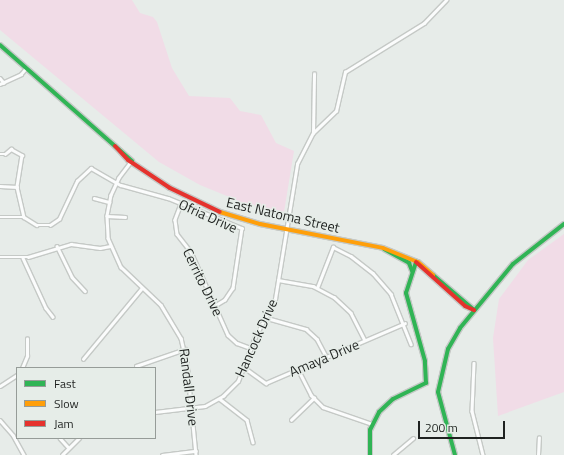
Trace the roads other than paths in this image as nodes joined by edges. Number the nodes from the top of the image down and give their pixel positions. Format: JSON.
{"nodes":[{"id":1,"x":446,"y":0,"type":"edge"},
{"id":2,"x":0,"y":45,"type":"edge"},
{"id":3,"x":26,"y":68,"type":"junction"},
{"id":4,"x":314,"y":74,"type":"dead end"},
{"id":5,"x":0,"y":78,"type":"edge"},
{"id":6,"x":4,"y":83,"type":"junction"},
{"id":7,"x":0,"y":84,"type":"edge"},
{"id":8,"x":313,"y":133,"type":"junction"},
{"id":9,"x":0,"y":154,"type":"edge"},
{"id":10,"x":132,"y":161,"type":"junction"},
{"id":11,"x":116,"y":182,"type":"junction"},
{"id":12,"x":0,"y":186,"type":"edge"},
{"id":13,"x":17,"y":187,"type":"junction"},
{"id":14,"x":94,"y":198,"type":"dead end"},
{"id":15,"x":109,"y":202,"type":"junction"},
{"id":16,"x":181,"y":204,"type":"junction"},
{"id":17,"x":107,"y":216,"type":"junction"},
{"id":18,"x":0,"y":217,"type":"edge"},
{"id":19,"x":24,"y":217,"type":"junction"},
{"id":20,"x":125,"y":217,"type":"dead end"},
{"id":21,"x":564,"y":224,"type":"edge"},
{"id":22,"x":286,"y":228,"type":"junction"},
{"id":23,"x":58,"y":246,"type":"junction"},
{"id":24,"x":110,"y":246,"type":"junction"},
{"id":25,"x":383,"y":248,"type":"junction"},
{"id":26,"x":0,"y":257,"type":"edge"},
{"id":27,"x":23,"y":258,"type":"junction"},
{"id":28,"x":416,"y":262,"type":"junction"},
{"id":29,"x":412,"y":272,"type":"junction"},
{"id":30,"x":278,"y":280,"type":"junction"},
{"id":31,"x":142,"y":288,"type":"junction"},
{"id":32,"x":317,"y":288,"type":"junction"},
{"id":33,"x":85,"y":291,"type":"dead end"},
{"id":34,"x":215,"y":306,"type":"junction"},
{"id":35,"x":474,"y":310,"type":"junction"},
{"id":36,"x":53,"y":317,"type":"dead end"},
{"id":37,"x":267,"y":318,"type":"junction"},
{"id":38,"x":405,"y":323,"type":"junction"},
{"id":39,"x":27,"y":339,"type":"dead end"},
{"id":40,"x":365,"y":340,"type":"junction"},
{"id":41,"x":411,"y":344,"type":"dead end"},
{"id":42,"x":251,"y":348,"type":"junction"},
{"id":43,"x":185,"y":349,"type":"junction"},
{"id":44,"x":326,"y":356,"type":"junction"},
{"id":45,"x":84,"y":359,"type":"dead end"},
{"id":46,"x":474,"y":363,"type":"dead end"},
{"id":47,"x":136,"y":366,"type":"dead end"},
{"id":48,"x":22,"y":367,"type":"edge"},
{"id":49,"x":245,"y":368,"type":"junction"},
{"id":50,"x":298,"y":368,"type":"junction"},
{"id":51,"x":16,"y":376,"type":"edge"},
{"id":52,"x":0,"y":386,"type":"edge"},
{"id":53,"x":220,"y":398,"type":"junction"},
{"id":54,"x":314,"y":398,"type":"junction"},
{"id":55,"x":192,"y":409,"type":"junction"},
{"id":56,"x":156,"y":412,"type":"edge"},
{"id":57,"x":0,"y":420,"type":"edge"},
{"id":58,"x":291,"y":420,"type":"dead end"},
{"id":59,"x":372,"y":424,"type":"junction"},
{"id":60,"x":412,"y":438,"type":"dead end"},
{"id":61,"x":539,"y":438,"type":"dead end"},
{"id":62,"x":61,"y":439,"type":"edge"},
{"id":63,"x":78,"y":439,"type":"edge"},
{"id":64,"x":253,"y":442,"type":"dead end"},
{"id":65,"x":68,"y":447,"type":"junction"},
{"id":66,"x":196,"y":453,"type":"edge"},
{"id":67,"x":24,"y":455,"type":"edge"},
{"id":68,"x":62,"y":455,"type":"edge"},
{"id":69,"x":162,"y":455,"type":"edge"},
{"id":70,"x":370,"y":455,"type":"edge"},
{"id":71,"x":393,"y":455,"type":"edge"},
{"id":72,"x":455,"y":455,"type":"edge"},
{"id":73,"x":483,"y":455,"type":"edge"},
{"id":74,"x":538,"y":455,"type":"edge"}],
"edges":[{"from":1,"to":8,"type":"street"},
{"from":2,"to":3,"type":"main road","name":"East Natoma Street"},
{"from":3,"to":6,"type":"street"},
{"from":3,"to":10,"type":"main road","name":"East Natoma Street"},
{"from":4,"to":8,"type":"street"},
{"from":5,"to":6,"type":"street"},
{"from":6,"to":7,"type":"street"},
{"from":8,"to":22,"type":"street","name":"Hancock Drive"},
{"from":9,"to":13,"type":"street"},
{"from":10,"to":11,"type":"street","name":"Randall Drive"},
{"from":10,"to":22,"type":"main road","name":"East Natoma Street"},
{"from":11,"to":15,"type":"street","name":"Randall Drive"},
{"from":11,"to":16,"type":"street","name":"Ofria Drive"},
{"from":11,"to":19,"type":"street","name":"Ofria Drive"},
{"from":12,"to":13,"type":"street"},
{"from":13,"to":19,"type":"street"},
{"from":14,"to":15,"type":"street"},
{"from":15,"to":17,"type":"street","name":"Randall Drive"},
{"from":16,"to":34,"type":"street","name":"Cerrito Drive"},
{"from":16,"to":34,"type":"street","name":"Ofria Drive"},
{"from":17,"to":20,"type":"street"},
{"from":17,"to":24,"type":"street","name":"Randall Drive"},
{"from":18,"to":19,"type":"street"},
{"from":21,"to":35,"type":"main road"},
{"from":22,"to":25,"type":"main road","name":"East Natoma Street"},
{"from":22,"to":30,"type":"street","name":"Hancock Drive"},
{"from":23,"to":24,"type":"street"},
{"from":23,"to":27,"type":"street"},
{"from":23,"to":33,"type":"street"},
{"from":24,"to":31,"type":"street","name":"Randall Drive"},
{"from":25,"to":28,"type":"main road","name":"East Natoma Street"},
{"from":25,"to":29,"type":"main road"},
{"from":26,"to":27,"type":"street"},
{"from":27,"to":36,"type":"street"},
{"from":28,"to":29,"type":"main road"},
{"from":28,"to":35,"type":"main road","name":"East Natoma Street"},
{"from":29,"to":59,"type":"main road"},
{"from":30,"to":32,"type":"street"},
{"from":30,"to":37,"type":"street","name":"Hancock Drive"},
{"from":31,"to":43,"type":"street","name":"Randall Drive"},
{"from":31,"to":45,"type":"street"},
{"from":32,"to":38,"type":"street"},
{"from":32,"to":40,"type":"street"},
{"from":34,"to":42,"type":"street","name":"Cerrito Drive"},
{"from":35,"to":72,"type":"main road"},
{"from":37,"to":42,"type":"street","name":"Hancock Drive"},
{"from":37,"to":44,"type":"street"},
{"from":38,"to":40,"type":"street","name":"Amaya Drive"},
{"from":38,"to":41,"type":"street"},
{"from":39,"to":48,"type":"street"},
{"from":40,"to":44,"type":"street","name":"Amaya Drive"},
{"from":42,"to":49,"type":"street","name":"Hancock Drive"},
{"from":43,"to":47,"type":"street"},
{"from":43,"to":55,"type":"street","name":"Randall Drive"},
{"from":44,"to":50,"type":"street","name":"Amaya Drive"},
{"from":46,"to":73,"type":"street"},
{"from":49,"to":50,"type":"street","name":"Amaya Drive"},
{"from":49,"to":53,"type":"street","name":"Hancock Drive"},
{"from":50,"to":54,"type":"street"},
{"from":51,"to":52,"type":"street"},
{"from":53,"to":55,"type":"street","name":"Hancock Drive"},
{"from":53,"to":64,"type":"street"},
{"from":54,"to":58,"type":"street"},
{"from":54,"to":59,"type":"street"},
{"from":55,"to":56,"type":"street","name":"Hancock Drive"},
{"from":55,"to":66,"type":"street","name":"Randall Drive"},
{"from":57,"to":67,"type":"street"},
{"from":59,"to":70,"type":"main road"},
{"from":60,"to":71,"type":"street"},
{"from":61,"to":74,"type":"street"},
{"from":62,"to":65,"type":"street"},
{"from":63,"to":65,"type":"street"},
{"from":65,"to":68,"type":"street"},
{"from":66,"to":69,"type":"street"}]}
